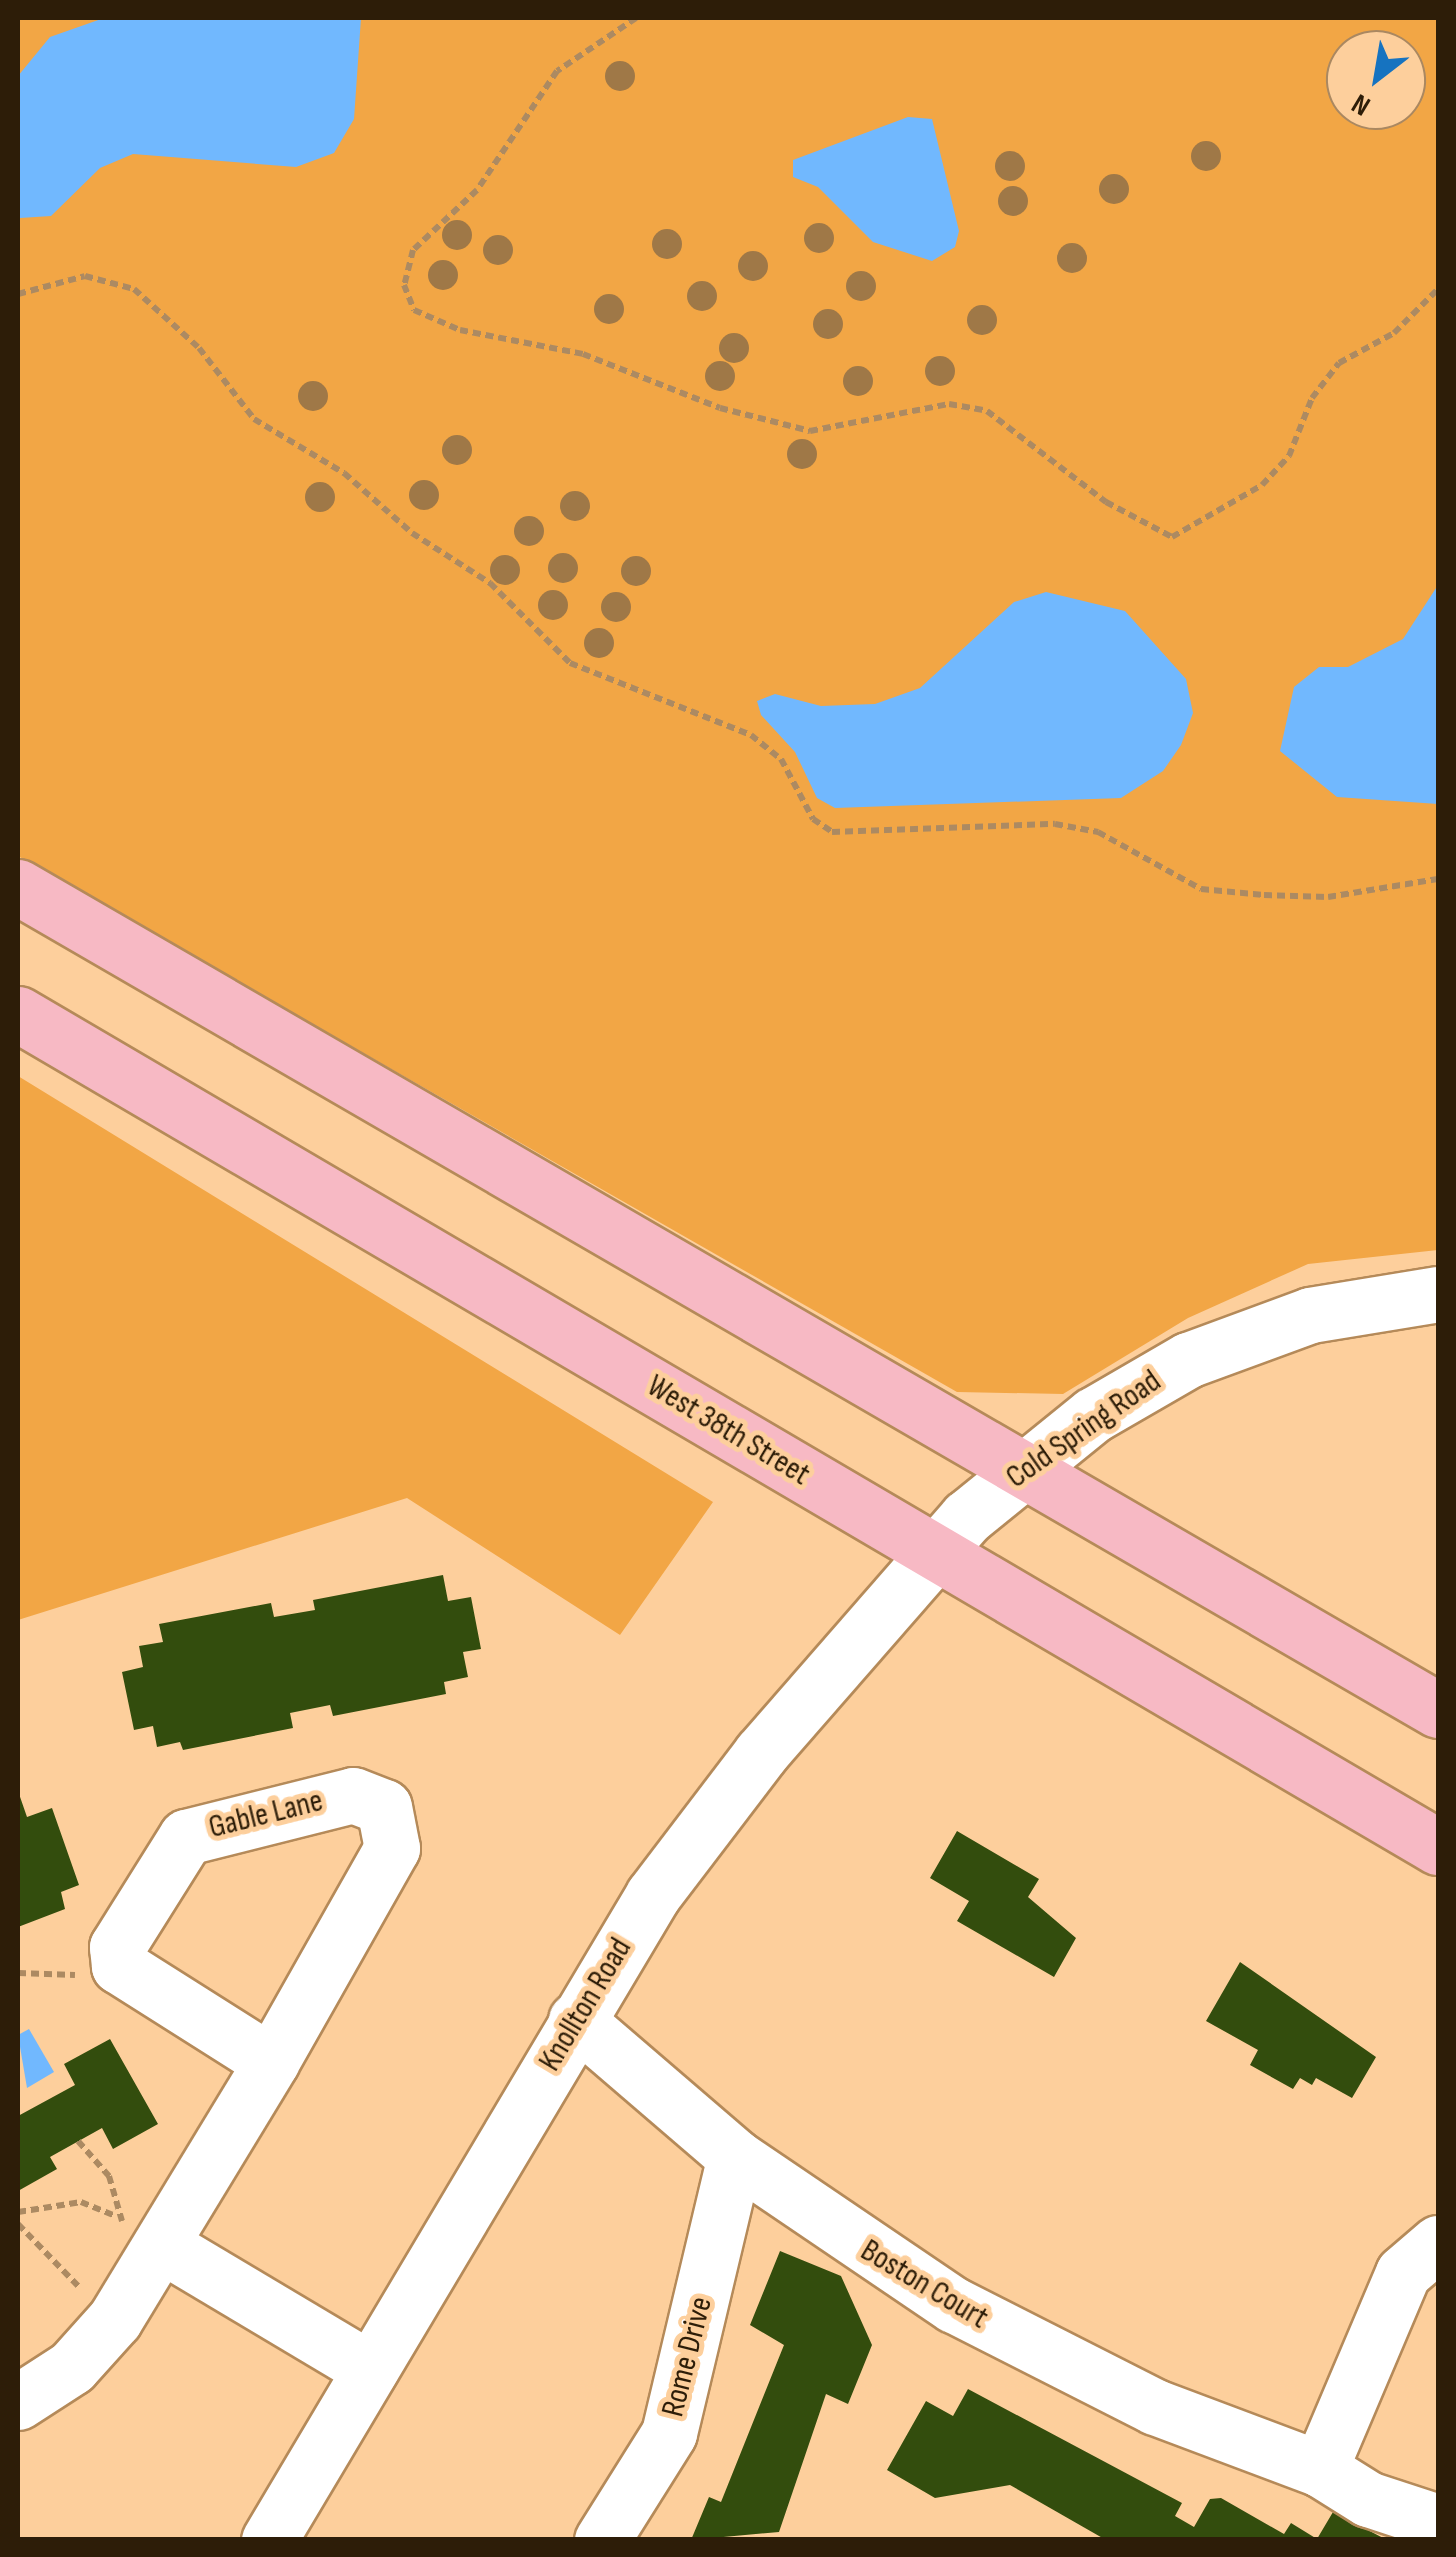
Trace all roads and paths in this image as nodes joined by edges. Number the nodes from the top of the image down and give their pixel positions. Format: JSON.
{"nodes":[{"id":1,"x":636,"y":18,"type":"edge"},
{"id":2,"x":1438,"y":289,"type":"edge"},
{"id":3,"x":18,"y":294,"type":"edge"},
{"id":4,"x":1438,"y":880,"type":"edge"},
{"id":5,"x":18,"y":887,"type":"edge"},
{"id":6,"x":18,"y":1014,"type":"edge"},
{"id":7,"x":1438,"y":1294,"type":"edge"},
{"id":8,"x":1022,"y":1470,"type":"junction"},
{"id":9,"x":952,"y":1536,"type":"junction"},
{"id":10,"x":1438,"y":1710,"type":"edge"},
{"id":11,"x":1438,"y":1846,"type":"edge"},
{"id":12,"x":119,"y":1966,"type":"junction"},
{"id":13,"x":18,"y":1973,"type":"edge"},
{"id":14,"x":576,"y":2020,"type":"junction"},
{"id":15,"x":270,"y":2062,"type":"junction"},
{"id":16,"x":78,"y":2141,"type":"dead end"},
{"id":17,"x":735,"y":2157,"type":"junction"},
{"id":18,"x":18,"y":2212,"type":"edge"},
{"id":19,"x":116,"y":2216,"type":"junction"},
{"id":20,"x":18,"y":2224,"type":"edge"},
{"id":21,"x":1438,"y":2244,"type":"edge"},
{"id":22,"x":165,"y":2248,"type":"junction"},
{"id":23,"x":115,"y":2319,"type":"junction"},
{"id":24,"x":370,"y":2369,"type":"junction"},
{"id":25,"x":18,"y":2402,"type":"edge"},
{"id":26,"x":1320,"y":2469,"type":"junction"},
{"id":27,"x":1438,"y":2522,"type":"edge"},
{"id":28,"x":269,"y":2540,"type":"edge"},
{"id":29,"x":602,"y":2540,"type":"edge"}],
"edges":[{"from":1,"to":2,"type":"path"},
{"from":3,"to":4,"type":"path"},
{"from":5,"to":8,"type":"main road"},
{"from":6,"to":9,"type":"main road","name":"West 38th Street"},
{"from":7,"to":8,"type":"street","name":"Cold Spring Road"},
{"from":8,"to":9,"type":"street","name":"Cold Spring Road"},
{"from":8,"to":10,"type":"main road"},
{"from":9,"to":11,"type":"main road","name":"West 38th Street"},
{"from":9,"to":14,"type":"street","name":"Knollton Road"},
{"from":12,"to":13,"type":"path"},
{"from":12,"to":15,"type":"street"},
{"from":12,"to":15,"type":"street","name":"Gable Lane"},
{"from":14,"to":17,"type":"street","name":"Boston Court"},
{"from":14,"to":24,"type":"street","name":"Knollton Road"},
{"from":15,"to":22,"type":"street","name":"Gable Lane"},
{"from":16,"to":19,"type":"path"},
{"from":17,"to":26,"type":"street","name":"Boston Court"},
{"from":17,"to":29,"type":"street","name":"Rome Drive"},
{"from":18,"to":19,"type":"path"},
{"from":19,"to":22,"type":"path"},
{"from":20,"to":23,"type":"path"},
{"from":21,"to":26,"type":"street"},
{"from":22,"to":23,"type":"street","name":"Gable Lane"},
{"from":22,"to":24,"type":"street"},
{"from":23,"to":25,"type":"street","name":"Gable Lane"},
{"from":24,"to":28,"type":"street","name":"Knollton Road"},
{"from":26,"to":27,"type":"street","name":"Boston Court"}]}
